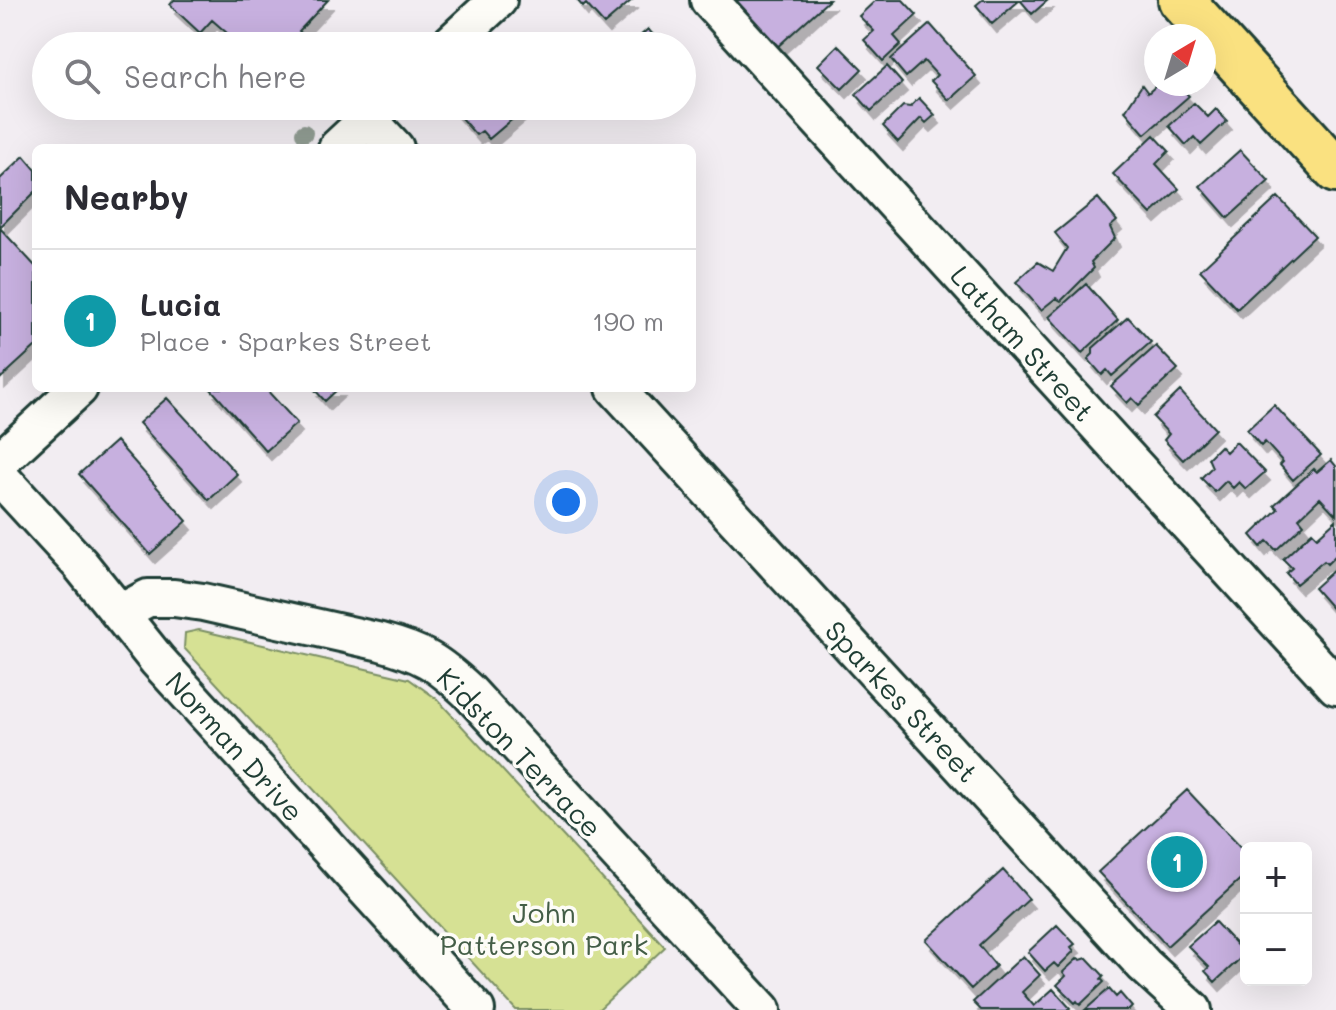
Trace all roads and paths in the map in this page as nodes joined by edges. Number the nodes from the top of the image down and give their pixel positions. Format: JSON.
{"nodes":[{"id":1,"x":498,"y":0,"type":"edge"},
{"id":2,"x":709,"y":0,"type":"edge"},
{"id":3,"x":1181,"y":0,"type":"edge"},
{"id":4,"x":463,"y":32,"type":"edge"},
{"id":5,"x":367,"y":120,"type":"edge"},
{"id":6,"x":379,"y":120,"type":"edge"},
{"id":7,"x":341,"y":144,"type":"edge"},
{"id":8,"x":393,"y":144,"type":"edge"},
{"id":9,"x":1336,"y":170,"type":"edge"},
{"id":10,"x":75,"y":392,"type":"edge"},
{"id":11,"x":619,"y":392,"type":"edge"},
{"id":12,"x":0,"y":461,"type":"edge"},
{"id":13,"x":0,"y":477,"type":"edge"},
{"id":14,"x":120,"y":613,"type":"junction"},
{"id":15,"x":1336,"y":686,"type":"edge"},
{"id":16,"x":476,"y":1010,"type":"edge"},
{"id":17,"x":762,"y":1010,"type":"edge"},
{"id":18,"x":1193,"y":1010,"type":"edge"}],
"edges":[{"from":1,"to":4,"type":"street"},
{"from":2,"to":15,"type":"street","name":"Latham Street"},
{"from":3,"to":9,"type":"main road"},
{"from":5,"to":7,"type":"street"},
{"from":6,"to":8,"type":"street"},
{"from":10,"to":12,"type":"street"},
{"from":11,"to":18,"type":"street","name":"Sparkes Street"},
{"from":13,"to":14,"type":"street","name":"Norman Drive"},
{"from":14,"to":16,"type":"street","name":"Norman Drive"},
{"from":14,"to":17,"type":"street","name":"Kidston Terrace"}]}
